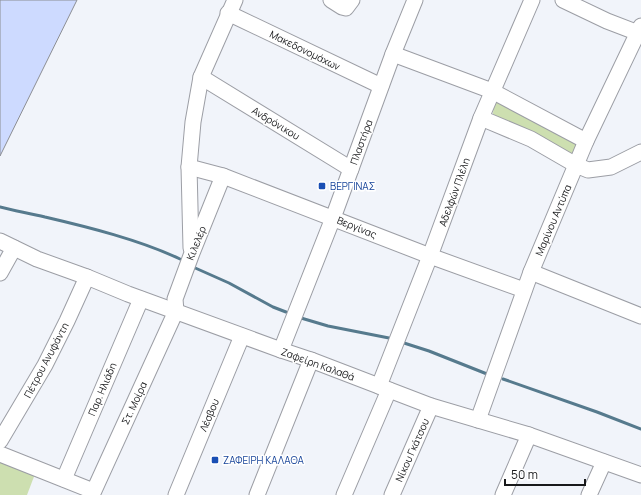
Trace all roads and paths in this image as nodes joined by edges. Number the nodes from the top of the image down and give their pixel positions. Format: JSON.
{"nodes":[{"id":1,"x":331,"y":0,"type":"edge"},
{"id":2,"x":352,"y":0,"type":"edge"},
{"id":3,"x":415,"y":0,"type":"edge"},
{"id":4,"x":532,"y":0,"type":"edge"},
{"id":5,"x":563,"y":0,"type":"edge"},
{"id":6,"x":232,"y":7,"type":"edge"},
{"id":7,"x":640,"y":31,"type":"edge"},
{"id":8,"x":393,"y":54,"type":"junction"},
{"id":9,"x":201,"y":77,"type":"junction"},
{"id":10,"x":381,"y":86,"type":"junction"},
{"id":11,"x":492,"y":91,"type":"junction"},
{"id":12,"x":481,"y":118,"type":"junction"},
{"id":13,"x":586,"y":141,"type":"junction"},
{"id":14,"x":641,"y":152,"type":"edge"},
{"id":15,"x":576,"y":166,"type":"junction"},
{"id":16,"x":189,"y":167,"type":"junction"},
{"id":17,"x":351,"y":169,"type":"junction"},
{"id":18,"x":223,"y":176,"type":"junction"},
{"id":19,"x":333,"y":218,"type":"junction"},
{"id":20,"x":0,"y":241,"type":"edge"},
{"id":21,"x":14,"y":248,"type":"junction"},
{"id":22,"x":192,"y":254,"type":"junction"},
{"id":23,"x":430,"y":256,"type":"junction"},
{"id":24,"x":531,"y":272,"type":"junction"},
{"id":25,"x":0,"y":273,"type":"edge"},
{"id":26,"x":87,"y":277,"type":"junction"},
{"id":27,"x":524,"y":290,"type":"junction"},
{"id":28,"x":141,"y":299,"type":"junction"},
{"id":29,"x":176,"y":312,"type":"junction"},
{"id":30,"x":641,"y":316,"type":"edge"},
{"id":31,"x":242,"y":336,"type":"junction"},
{"id":32,"x":281,"y":350,"type":"junction"},
{"id":33,"x":311,"y":360,"type":"junction"},
{"id":34,"x":384,"y":388,"type":"junction"},
{"id":35,"x":431,"y":406,"type":"junction"},
{"id":36,"x":478,"y":420,"type":"junction"},
{"id":37,"x":529,"y":435,"type":"junction"},
{"id":38,"x":0,"y":442,"type":"edge"},
{"id":39,"x":0,"y":454,"type":"edge"},
{"id":40,"x":604,"y":462,"type":"junction"},
{"id":41,"x":641,"y":475,"type":"edge"},
{"id":42,"x":64,"y":479,"type":"junction"},
{"id":43,"x":93,"y":493,"type":"edge"},
{"id":44,"x":176,"y":495,"type":"edge"},
{"id":45,"x":257,"y":495,"type":"edge"},
{"id":46,"x":344,"y":495,"type":"edge"},
{"id":47,"x":392,"y":495,"type":"edge"},
{"id":48,"x":503,"y":495,"type":"edge"},
{"id":49,"x":589,"y":495,"type":"edge"}],
"edges":[{"from":1,"to":2,"type":"street"},
{"from":3,"to":8,"type":"street","name":"Πλαστήρα"},
{"from":4,"to":11,"type":"street","name":"Αδελφών Πλέλη"},
{"from":5,"to":7,"type":"street"},
{"from":6,"to":9,"type":"street"},
{"from":6,"to":10,"type":"street","name":"Μακεδονομάχων"},
{"from":7,"to":13,"type":"street","name":"Μαρίνου Αντύπα"},
{"from":8,"to":10,"type":"street","name":"Πλαστήρα"},
{"from":8,"to":11,"type":"street"},
{"from":9,"to":16,"type":"street"},
{"from":9,"to":17,"type":"street","name":"Ανδρόνικου"},
{"from":10,"to":17,"type":"street","name":"Πλαστήρα"},
{"from":11,"to":12,"type":"street","name":"Αδελφών Πλέλη"},
{"from":11,"to":13,"type":"street"},
{"from":12,"to":15,"type":"street"},
{"from":12,"to":23,"type":"street","name":"Αδελφών Πλέλη"},
{"from":13,"to":15,"type":"street","name":"Μαρίνου Αντύπα"},
{"from":14,"to":15,"type":"street"},
{"from":15,"to":24,"type":"street","name":"Μαρίνου Αντύπα"},
{"from":16,"to":18,"type":"street","name":"Βεργίνας"},
{"from":16,"to":22,"type":"street"},
{"from":17,"to":19,"type":"street","name":"Πλαστήρα"},
{"from":18,"to":19,"type":"street","name":"Βεργίνας"},
{"from":18,"to":22,"type":"street","name":"Κιλελέρ"},
{"from":19,"to":23,"type":"street","name":"Βεργίνας"},
{"from":19,"to":32,"type":"street","name":"Πλαστήρα"},
{"from":20,"to":21,"type":"street","name":"Ζαφείρη Καλαθά"},
{"from":21,"to":25,"type":"street"},
{"from":21,"to":26,"type":"street","name":"Ζαφείρη Καλαθά"},
{"from":22,"to":29,"type":"street","name":"Κιλελέρ"},
{"from":23,"to":27,"type":"street","name":"Βεργίνας"},
{"from":23,"to":34,"type":"street","name":"Αδελφών Πλέλη"},
{"from":24,"to":27,"type":"street","name":"Μαρίνου Αντύπα"},
{"from":24,"to":30,"type":"street"},
{"from":26,"to":28,"type":"street","name":"Ζαφείρη Καλαθά"},
{"from":26,"to":38,"type":"street","name":"Πέτρου Ανυφάντη"},
{"from":27,"to":36,"type":"street","name":"Μαρίνου Αντύπα"},
{"from":28,"to":29,"type":"street","name":"Ζαφείρη Καλαθά"},
{"from":28,"to":42,"type":"street","name":"Παρ. Ηλιάδη"},
{"from":29,"to":31,"type":"street","name":"Ζαφείρη Καλαθά"},
{"from":29,"to":43,"type":"street","name":"Στ. Μοίρα"},
{"from":31,"to":32,"type":"street","name":"Ζαφείρη Καλαθά"},
{"from":31,"to":44,"type":"street","name":"Λέσβου"},
{"from":32,"to":33,"type":"street","name":"Ζαφείρη Καλαθά"},
{"from":33,"to":34,"type":"street","name":"Ζαφείρη Καλαθά"},
{"from":33,"to":45,"type":"street"},
{"from":34,"to":35,"type":"street","name":"Ζαφείρη Καλαθά"},
{"from":34,"to":46,"type":"street","name":"Αδελφών Πλέλη"},
{"from":35,"to":36,"type":"street","name":"Ζαφείρη Καλαθά"},
{"from":35,"to":47,"type":"street","name":"Νίκου Γκάτσου"},
{"from":36,"to":37,"type":"street","name":"Ζαφείρη Καλαθά"},
{"from":37,"to":40,"type":"street","name":"Ζαφείρη Καλαθά"},
{"from":37,"to":48,"type":"street"},
{"from":39,"to":42,"type":"street"},
{"from":40,"to":41,"type":"street","name":"Ζαφείρη Καλαθά"},
{"from":40,"to":49,"type":"street"},
{"from":42,"to":43,"type":"street"}]}
